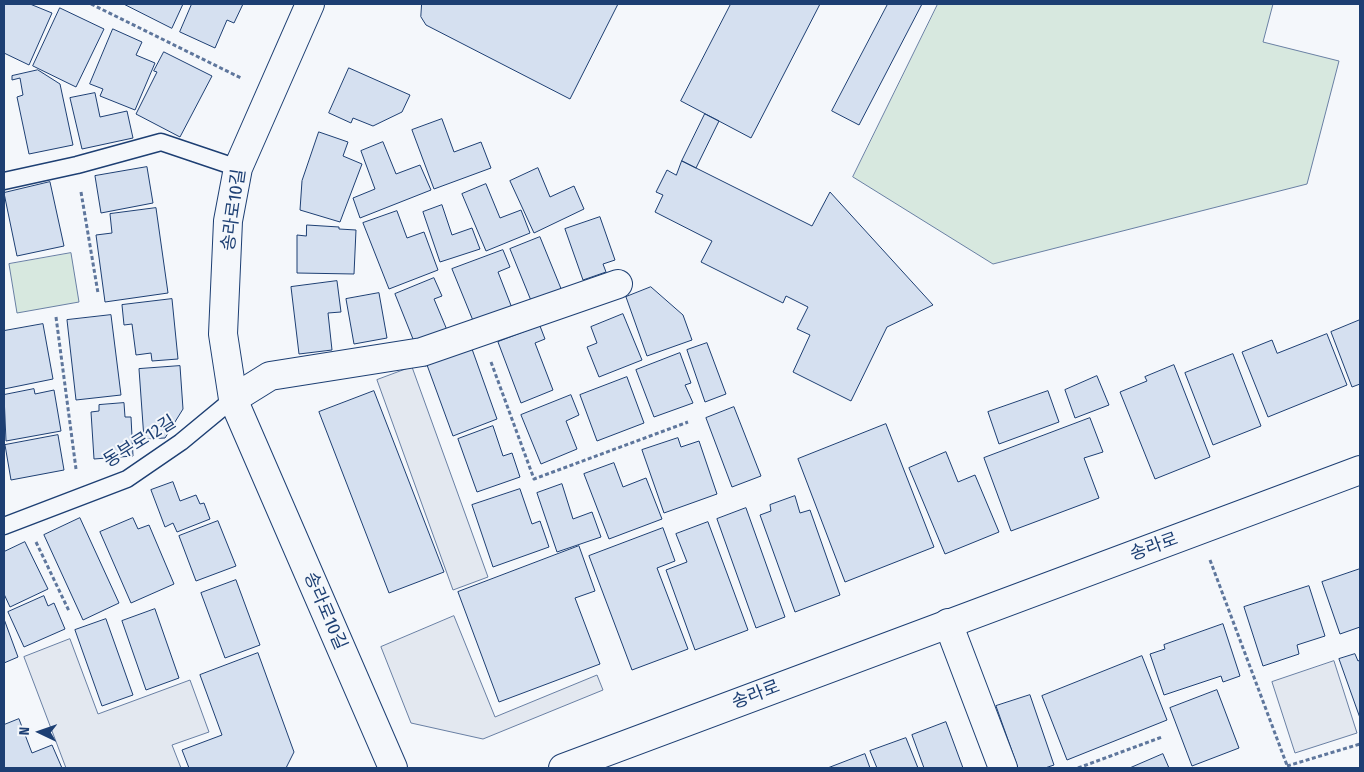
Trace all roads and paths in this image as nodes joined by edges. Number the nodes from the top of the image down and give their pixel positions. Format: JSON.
{"nodes":[{"id":1,"x":91,"y":4,"type":"edge"},
{"id":2,"x":310,"y":4,"type":"edge"},
{"id":3,"x":270,"y":92,"type":"junction"},
{"id":4,"x":77,"y":165,"type":"junction"},
{"id":5,"x":238,"y":168,"type":"junction"},
{"id":6,"x":4,"y":181,"type":"edge"},
{"id":7,"x":618,"y":284,"type":"dead end"},
{"id":8,"x":98,"y":293,"type":"dead end"},
{"id":9,"x":56,"y":317,"type":"dead end"},
{"id":10,"x":480,"y":332,"type":"junction"},
{"id":11,"x":234,"y":399,"type":"junction"},
{"id":12,"x":688,"y":422,"type":"dead end"},
{"id":13,"x":1360,"y":470,"type":"edge"},
{"id":14,"x":80,"y":497,"type":"junction"},
{"id":15,"x":24,"y":518,"type":"junction"},
{"id":16,"x":4,"y":526,"type":"edge"},
{"id":17,"x":1199,"y":530,"type":"junction"},
{"id":18,"x":69,"y":611,"type":"dead end"},
{"id":19,"x":948,"y":623,"type":"junction"},
{"id":20,"x":1162,"y":736,"type":"dead end"},
{"id":21,"x":1360,"y":744,"type":"edge"},
{"id":22,"x":1287,"y":767,"type":"edge"},
{"id":23,"x":393,"y":768,"type":"edge"},
{"id":24,"x":563,"y":768,"type":"edge"},
{"id":25,"x":1003,"y":768,"type":"edge"},
{"id":26,"x":1078,"y":768,"type":"edge"}],
"edges":[{"from":1,"to":3,"type":"path"},
{"from":2,"to":3,"type":"street","name":"송라로10길"},
{"from":3,"to":5,"type":"street","name":"송라로10길"},
{"from":4,"to":5,"type":"lane"},
{"from":4,"to":6,"type":"lane"},
{"from":4,"to":8,"type":"path"},
{"from":5,"to":11,"type":"street","name":"송라로10길"},
{"from":7,"to":10,"type":"street"},
{"from":9,"to":14,"type":"path"},
{"from":10,"to":11,"type":"street"},
{"from":10,"to":12,"type":"path"},
{"from":11,"to":14,"type":"lane","name":"동부로12길"},
{"from":11,"to":23,"type":"street","name":"송라로10길"},
{"from":13,"to":17,"type":"street","name":"송라로"},
{"from":14,"to":15,"type":"lane","name":"동부로12길"},
{"from":15,"to":16,"type":"lane","name":"동부로12길"},
{"from":15,"to":18,"type":"path"},
{"from":17,"to":19,"type":"street","name":"송라로"},
{"from":17,"to":22,"type":"path"},
{"from":19,"to":24,"type":"street","name":"송라로"},
{"from":19,"to":25,"type":"street"},
{"from":20,"to":26,"type":"path"},
{"from":21,"to":22,"type":"path"}]}
